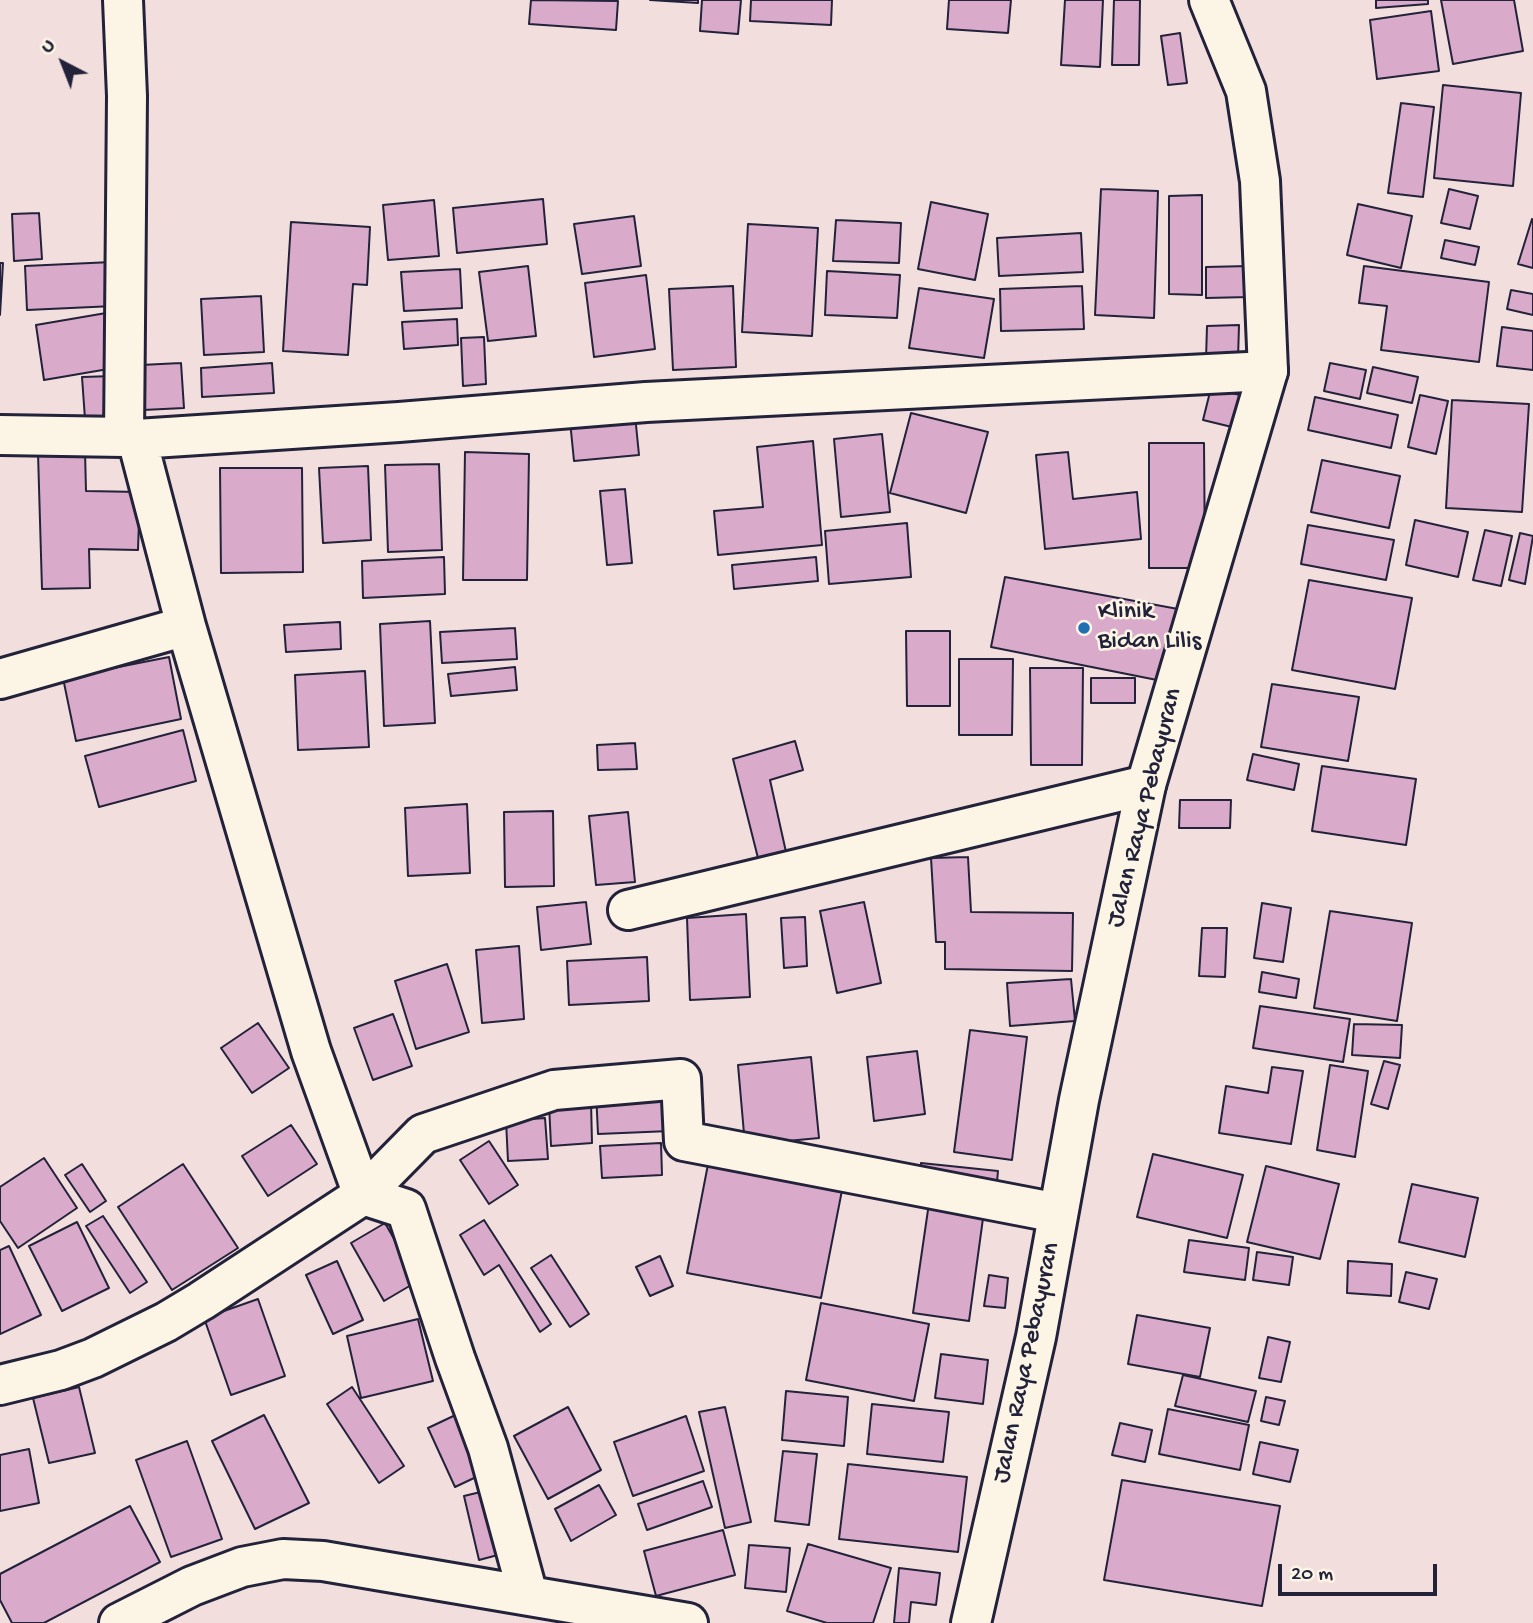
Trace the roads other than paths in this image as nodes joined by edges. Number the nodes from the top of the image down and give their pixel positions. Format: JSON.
{"nodes":[{"id":1,"x":123,"y":0,"type":"edge"},
{"id":2,"x":1209,"y":0,"type":"edge"},
{"id":3,"x":1268,"y":371,"type":"junction"},
{"id":4,"x":0,"y":435,"type":"edge"},
{"id":5,"x":131,"y":438,"type":"junction"},
{"id":6,"x":186,"y":626,"type":"junction"},
{"id":7,"x":0,"y":679,"type":"edge"},
{"id":8,"x":1146,"y":785,"type":"junction"},
{"id":9,"x":628,"y":910,"type":"dead end"},
{"id":10,"x":362,"y":1195,"type":"junction"},
{"id":11,"x":1058,"y":1213,"type":"junction"},
{"id":12,"x":0,"y":1385,"type":"edge"},
{"id":13,"x":528,"y":1595,"type":"junction"},
{"id":14,"x":120,"y":1623,"type":"edge"},
{"id":15,"x":688,"y":1623,"type":"edge"},
{"id":16,"x":971,"y":1623,"type":"edge"}],
"edges":[{"from":1,"to":5,"type":"street"},
{"from":2,"to":3,"type":"street","name":"Jalan Raya Pebayuran"},
{"from":3,"to":5,"type":"street"},
{"from":3,"to":8,"type":"street","name":"Jalan Raya Pebayuran"},
{"from":4,"to":5,"type":"street"},
{"from":5,"to":6,"type":"street"},
{"from":6,"to":7,"type":"street"},
{"from":6,"to":10,"type":"street"},
{"from":8,"to":9,"type":"street"},
{"from":8,"to":11,"type":"street","name":"Jalan Raya Pebayuran"},
{"from":10,"to":11,"type":"street"},
{"from":10,"to":12,"type":"street"},
{"from":10,"to":13,"type":"street"},
{"from":11,"to":16,"type":"street","name":"Jalan Raya Pebayuran"},
{"from":13,"to":14,"type":"street"},
{"from":13,"to":15,"type":"street"}]}
